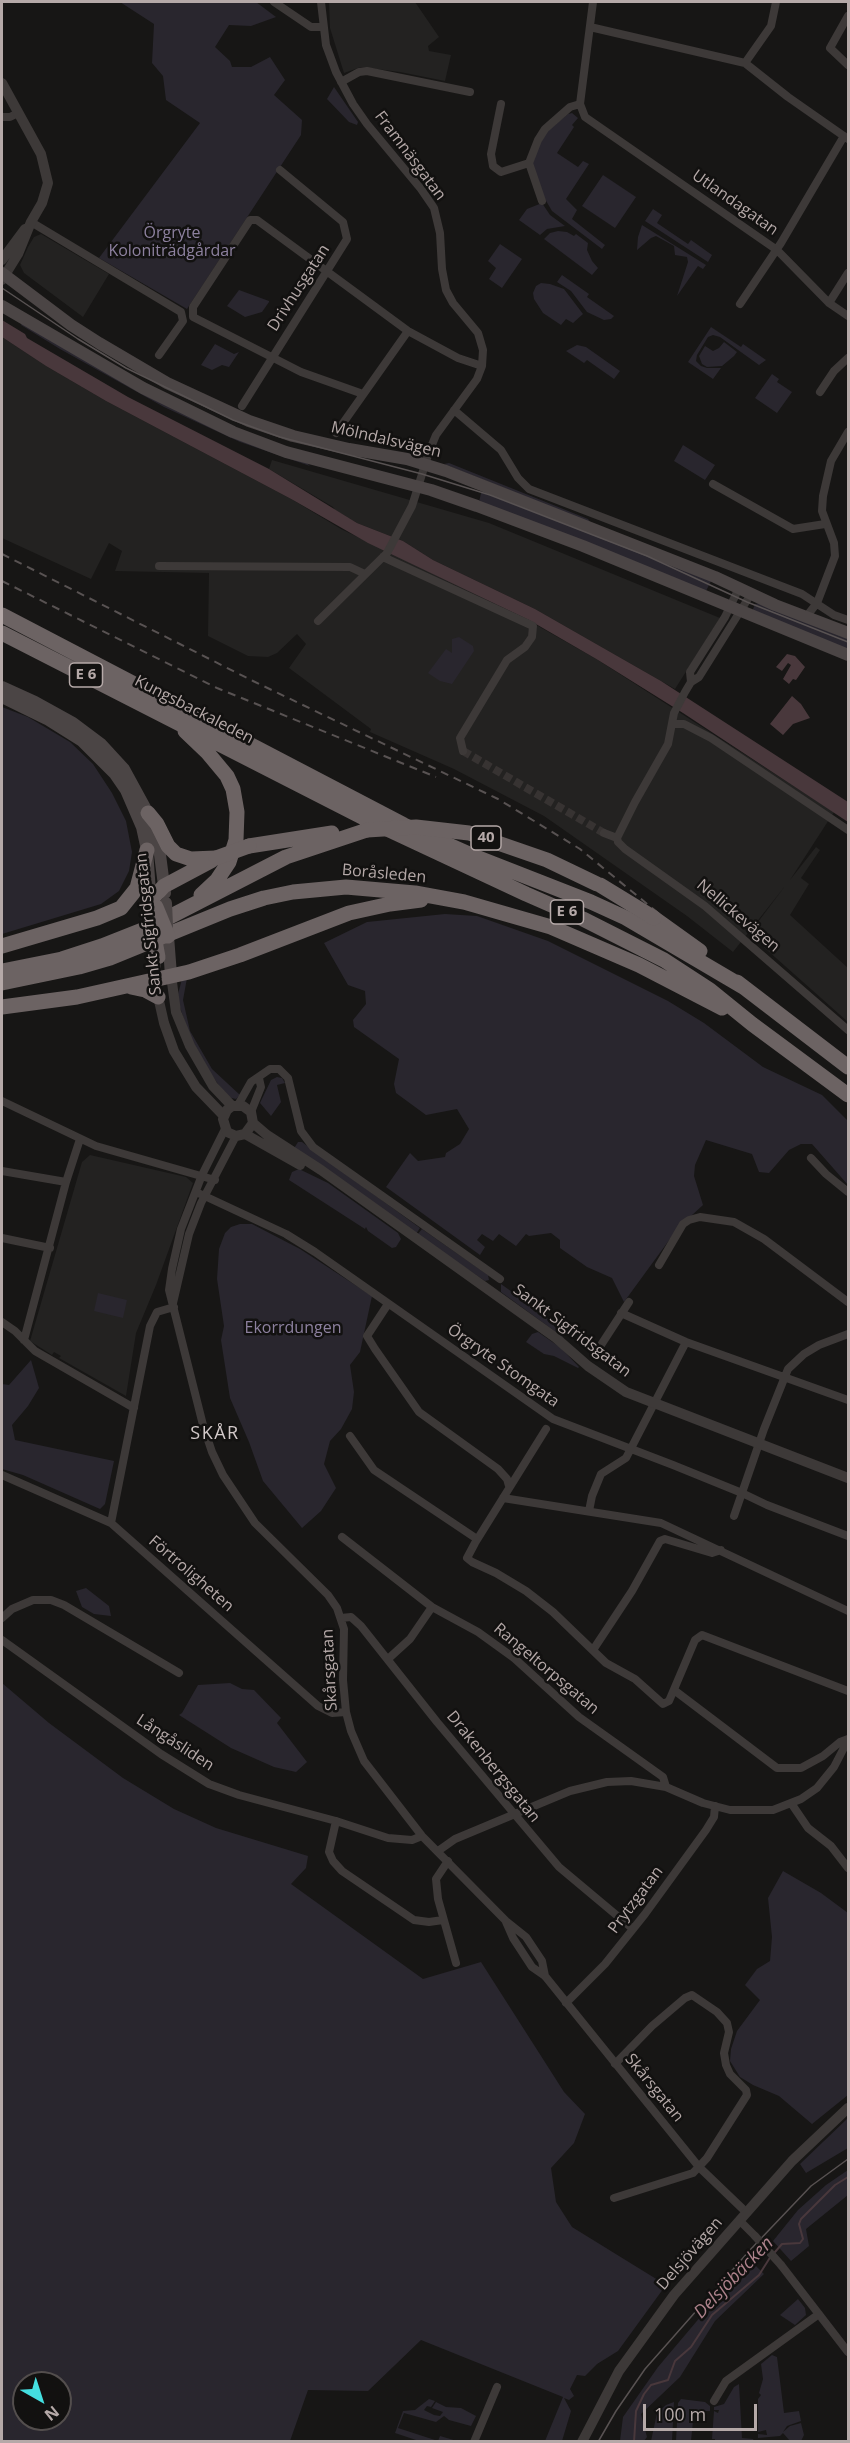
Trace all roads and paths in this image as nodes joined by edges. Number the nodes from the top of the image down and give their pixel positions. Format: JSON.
{"nodes":[{"id":1,"x":274,"y":2,"type":"edge"},
{"id":2,"x":321,"y":2,"type":"edge"},
{"id":3,"x":593,"y":2,"type":"edge"},
{"id":4,"x":776,"y":2,"type":"edge"},
{"id":5,"x":849,"y":16,"type":"edge"},
{"id":6,"x":322,"y":27,"type":"junction"},
{"id":7,"x":590,"y":27,"type":"junction"},
{"id":8,"x":745,"y":63,"type":"junction"},
{"id":9,"x":849,"y":65,"type":"edge"},
{"id":10,"x":341,"y":82,"type":"junction"},
{"id":11,"x":2,"y":83,"type":"edge"},
{"id":12,"x":470,"y":92,"type":"dead end"},
{"id":13,"x":501,"y":104,"type":"dead end"},
{"id":14,"x":580,"y":104,"type":"junction"},
{"id":15,"x":18,"y":113,"type":"junction"},
{"id":16,"x":2,"y":117,"type":"edge"},
{"id":17,"x":846,"y":137,"type":"edge"},
{"id":18,"x":529,"y":163,"type":"junction"},
{"id":19,"x":280,"y":170,"type":"dead end"},
{"id":20,"x":542,"y":201,"type":"dead end"},
{"id":21,"x":31,"y":222,"type":"junction"},
{"id":22,"x":777,"y":250,"type":"junction"},
{"id":23,"x":2,"y":260,"type":"edge"},
{"id":24,"x":328,"y":272,"type":"junction"},
{"id":25,"x":849,"y":273,"type":"edge"},
{"id":26,"x":3,"y":276,"type":"edge"},
{"id":27,"x":829,"y":303,"type":"junction"},
{"id":28,"x":740,"y":304,"type":"dead end"},
{"id":29,"x":2,"y":306,"type":"edge"},
{"id":30,"x":187,"y":315,"type":"junction"},
{"id":31,"x":849,"y":316,"type":"edge"},
{"id":32,"x":408,"y":332,"type":"junction"},
{"id":33,"x":159,"y":356,"type":"dead end"},
{"id":34,"x":272,"y":358,"type":"junction"},
{"id":35,"x":849,"y":358,"type":"edge"},
{"id":36,"x":482,"y":366,"type":"junction"},
{"id":37,"x":820,"y":392,"type":"dead end"},
{"id":38,"x":363,"y":394,"type":"junction"},
{"id":39,"x":242,"y":406,"type":"dead end"},
{"id":40,"x":453,"y":410,"type":"junction"},
{"id":41,"x":849,"y":432,"type":"edge"},
{"id":42,"x":336,"y":433,"type":"dead end"},
{"id":43,"x":425,"y":464,"type":"junction"},
{"id":44,"x":713,"y":484,"type":"dead end"},
{"id":45,"x":418,"y":487,"type":"junction"},
{"id":46,"x":825,"y":524,"type":"junction"},
{"id":47,"x":385,"y":555,"type":"junction"},
{"id":48,"x":159,"y":566,"type":"dead end"},
{"id":49,"x":365,"y":573,"type":"junction"},
{"id":50,"x":739,"y":588,"type":"junction"},
{"id":51,"x":751,"y":594,"type":"junction"},
{"id":52,"x":818,"y":603,"type":"junction"},
{"id":53,"x":735,"y":610,"type":"junction"},
{"id":54,"x":2,"y":615,"type":"edge"},
{"id":55,"x":806,"y":617,"type":"junction"},
{"id":56,"x":849,"y":620,"type":"edge"},
{"id":57,"x":318,"y":621,"type":"dead end"},
{"id":58,"x":2,"y":633,"type":"edge"},
{"id":59,"x":849,"y":633,"type":"edge"},
{"id":60,"x":849,"y":655,"type":"edge"},
{"id":61,"x":2,"y":687,"type":"edge"},
{"id":62,"x":2,"y":697,"type":"edge"},
{"id":63,"x":171,"y":718,"type":"junction"},
{"id":64,"x":673,"y":724,"type":"junction"},
{"id":65,"x":463,"y":751,"type":"dead end"},
{"id":66,"x":148,"y":813,"type":"junction"},
{"id":67,"x":368,"y":826,"type":"junction"},
{"id":68,"x":849,"y":830,"type":"edge"},
{"id":69,"x":604,"y":833,"type":"tunnel mouth"},
{"id":70,"x":343,"y":834,"type":"junction"},
{"id":71,"x":617,"y":838,"type":"junction"},
{"id":72,"x":147,"y":850,"type":"junction"},
{"id":73,"x":216,"y":858,"type":"junction"},
{"id":74,"x":164,"y":886,"type":"junction"},
{"id":75,"x":447,"y":899,"type":"junction"},
{"id":76,"x":156,"y":905,"type":"junction"},
{"id":77,"x":121,"y":908,"type":"junction"},
{"id":78,"x":183,"y":910,"type":"junction"},
{"id":79,"x":153,"y":930,"type":"joint"},
{"id":80,"x":168,"y":936,"type":"joint"},
{"id":81,"x":2,"y":946,"type":"edge"},
{"id":82,"x":160,"y":957,"type":"junction"},
{"id":83,"x":2,"y":971,"type":"edge"},
{"id":84,"x":163,"y":977,"type":"junction"},
{"id":85,"x":2,"y":983,"type":"edge"},
{"id":86,"x":128,"y":986,"type":"junction"},
{"id":87,"x":745,"y":988,"type":"junction"},
{"id":88,"x":158,"y":997,"type":"junction"},
{"id":89,"x":2,"y":1007,"type":"edge"},
{"id":90,"x":752,"y":1024,"type":"junction"},
{"id":91,"x":849,"y":1030,"type":"edge"},
{"id":92,"x":849,"y":1067,"type":"edge"},
{"id":93,"x":259,"y":1078,"type":"junction"},
{"id":94,"x":849,"y":1095,"type":"edge"},
{"id":95,"x":2,"y":1101,"type":"edge"},
{"id":96,"x":235,"y":1106,"type":"junction"},
{"id":97,"x":224,"y":1115,"type":"junction"},
{"id":98,"x":252,"y":1118,"type":"junction"},
{"id":99,"x":225,"y":1129,"type":"junction"},
{"id":100,"x":241,"y":1135,"type":"junction"},
{"id":101,"x":80,"y":1139,"type":"junction"},
{"id":102,"x":811,"y":1158,"type":"dead end"},
{"id":103,"x":2,"y":1171,"type":"edge"},
{"id":104,"x":202,"y":1175,"type":"junction"},
{"id":105,"x":215,"y":1180,"type":"junction"},
{"id":106,"x":333,"y":1181,"type":"junction"},
{"id":107,"x":66,"y":1182,"type":"junction"},
{"id":108,"x":196,"y":1192,"type":"junction"},
{"id":109,"x":849,"y":1192,"type":"edge"},
{"id":110,"x":207,"y":1196,"type":"junction"},
{"id":111,"x":2,"y":1238,"type":"edge"},
{"id":112,"x":50,"y":1248,"type":"junction"},
{"id":113,"x":659,"y":1265,"type":"dead end"},
{"id":114,"x":500,"y":1279,"type":"dead end"},
{"id":115,"x":629,"y":1302,"type":"dead end"},
{"id":116,"x":849,"y":1302,"type":"edge"},
{"id":117,"x":388,"y":1304,"type":"junction"},
{"id":118,"x":174,"y":1305,"type":"junction"},
{"id":119,"x":621,"y":1313,"type":"junction"},
{"id":120,"x":2,"y":1322,"type":"edge"},
{"id":121,"x":849,"y":1334,"type":"edge"},
{"id":122,"x":24,"y":1340,"type":"junction"},
{"id":123,"x":686,"y":1342,"type":"junction"},
{"id":124,"x":601,"y":1345,"type":"dead end"},
{"id":125,"x":786,"y":1377,"type":"junction"},
{"id":126,"x":849,"y":1400,"type":"edge"},
{"id":127,"x":654,"y":1404,"type":"junction"},
{"id":128,"x":134,"y":1408,"type":"junction"},
{"id":129,"x":546,"y":1429,"type":"dead end"},
{"id":130,"x":350,"y":1436,"type":"dead end"},
{"id":131,"x":759,"y":1444,"type":"junction"},
{"id":132,"x":630,"y":1450,"type":"junction"},
{"id":133,"x":2,"y":1475,"type":"edge"},
{"id":134,"x":849,"y":1478,"type":"edge"},
{"id":135,"x":509,"y":1486,"type":"junction"},
{"id":136,"x":742,"y":1493,"type":"junction"},
{"id":137,"x":502,"y":1498,"type":"junction"},
{"id":138,"x":589,"y":1511,"type":"junction"},
{"id":139,"x":734,"y":1516,"type":"dead end"},
{"id":140,"x":111,"y":1523,"type":"junction"},
{"id":141,"x":849,"y":1536,"type":"edge"},
{"id":142,"x":342,"y":1537,"type":"dead end"},
{"id":143,"x":477,"y":1539,"type":"junction"},
{"id":144,"x":721,"y":1550,"type":"junction"},
{"id":145,"x":432,"y":1607,"type":"junction"},
{"id":146,"x":849,"y":1611,"type":"edge"},
{"id":147,"x":2,"y":1618,"type":"edge"},
{"id":148,"x":341,"y":1618,"type":"junction"},
{"id":149,"x":2,"y":1640,"type":"edge"},
{"id":150,"x":593,"y":1650,"type":"junction"},
{"id":151,"x":388,"y":1659,"type":"junction"},
{"id":152,"x":178,"y":1673,"type":"dead end"},
{"id":153,"x":674,"y":1690,"type":"junction"},
{"id":154,"x":849,"y":1691,"type":"edge"},
{"id":155,"x":346,"y":1712,"type":"junction"},
{"id":156,"x":849,"y":1740,"type":"edge"},
{"id":157,"x":666,"y":1787,"type":"junction"},
{"id":158,"x":791,"y":1803,"type":"junction"},
{"id":159,"x":715,"y":1806,"type":"junction"},
{"id":160,"x":514,"y":1815,"type":"junction"},
{"id":161,"x":336,"y":1821,"type":"junction"},
{"id":162,"x":422,"y":1836,"type":"junction"},
{"id":163,"x":438,"y":1851,"type":"junction"},
{"id":164,"x":448,"y":1861,"type":"junction"},
{"id":165,"x":849,"y":1868,"type":"edge"},
{"id":166,"x":443,"y":1920,"type":"junction"},
{"id":167,"x":633,"y":1929,"type":"junction"},
{"id":168,"x":456,"y":1963,"type":"dead end"},
{"id":169,"x":566,"y":2003,"type":"junction"},
{"id":170,"x":615,"y":2064,"type":"junction"},
{"id":171,"x":849,"y":2108,"type":"edge"},
{"id":172,"x":699,"y":2167,"type":"junction"},
{"id":173,"x":614,"y":2198,"type":"dead end"},
{"id":174,"x":743,"y":2217,"type":"junction"},
{"id":175,"x":819,"y":2314,"type":"junction"},
{"id":176,"x":849,"y":2352,"type":"edge"},
{"id":177,"x":497,"y":2387,"type":"dead end"},
{"id":178,"x":714,"y":2401,"type":"dead end"},
{"id":179,"x":474,"y":2442,"type":"edge"},
{"id":180,"x":582,"y":2442,"type":"edge"}],
"edges":[{"from":1,"to":6,"type":"street"},
{"from":2,"to":6,"type":"street","name":"Framnäsgatan"},
{"from":3,"to":7,"type":"street"},
{"from":4,"to":8,"type":"street"},
{"from":5,"to":9,"type":"street"},
{"from":6,"to":10,"type":"street","name":"Framnäsgatan"},
{"from":7,"to":8,"type":"street"},
{"from":7,"to":14,"type":"street"},
{"from":8,"to":17,"type":"street"},
{"from":10,"to":12,"type":"street"},
{"from":10,"to":36,"type":"street","name":"Framnäsgatan"},
{"from":11,"to":15,"type":"street"},
{"from":13,"to":18,"type":"street"},
{"from":14,"to":18,"type":"street"},
{"from":14,"to":22,"type":"street","name":"Utlandagatan"},
{"from":15,"to":16,"type":"street"},
{"from":15,"to":21,"type":"street"},
{"from":17,"to":22,"type":"street"},
{"from":18,"to":20,"type":"street"},
{"from":19,"to":24,"type":"street","name":"Drivhusgatan"},
{"from":21,"to":23,"type":"street"},
{"from":21,"to":26,"type":"street"},
{"from":21,"to":30,"type":"street"},
{"from":22,"to":27,"type":"street","name":"Utlandagatan"},
{"from":22,"to":28,"type":"street"},
{"from":24,"to":30,"type":"street"},
{"from":24,"to":32,"type":"street"},
{"from":24,"to":34,"type":"street","name":"Drivhusgatan"},
{"from":25,"to":27,"type":"street"},
{"from":26,"to":43,"type":"main road","name":"Mölndalsvägen"},
{"from":27,"to":31,"type":"street","name":"Utlandagatan"},
{"from":29,"to":45,"type":"main road"},
{"from":30,"to":33,"type":"street"},
{"from":30,"to":34,"type":"street"},
{"from":32,"to":36,"type":"street"},
{"from":32,"to":38,"type":"street"},
{"from":34,"to":38,"type":"street"},
{"from":34,"to":39,"type":"street","name":"Drivhusgatan"},
{"from":35,"to":37,"type":"street"},
{"from":36,"to":40,"type":"street"},
{"from":38,"to":42,"type":"street"},
{"from":40,"to":43,"type":"street"},
{"from":40,"to":52,"type":"street"},
{"from":41,"to":46,"type":"street"},
{"from":43,"to":45,"type":"street"},
{"from":43,"to":50,"type":"main road","name":"Mölndalsvägen"},
{"from":44,"to":46,"type":"street"},
{"from":45,"to":47,"type":"street"},
{"from":45,"to":53,"type":"main road"},
{"from":46,"to":52,"type":"street"},
{"from":47,"to":49,"type":"street"},
{"from":47,"to":65,"type":"street"},
{"from":48,"to":49,"type":"street"},
{"from":49,"to":57,"type":"street"},
{"from":50,"to":51,"type":"main road","name":"Mölndalsvägen"},
{"from":50,"to":53,"type":"street"},
{"from":51,"to":53,"type":"street"},
{"from":51,"to":55,"type":"main road","name":"Mölndalsvägen"},
{"from":52,"to":55,"type":"street"},
{"from":52,"to":56,"type":"street"},
{"from":53,"to":60,"type":"main road"},
{"from":53,"to":64,"type":"street"},
{"from":54,"to":87,"type":"highway","name":"Kungsbackaleden","number":"E 6"},
{"from":55,"to":59,"type":"main road","name":"Mölndalsvägen"},
{"from":58,"to":63,"type":"highway","name":"Kungsbackaleden","number":"E 6"},
{"from":61,"to":66,"type":"main road","name":"Sankt Sigfridsgatan"},
{"from":62,"to":72,"type":"main road","name":"Sankt Sigfridsgatan"},
{"from":63,"to":67,"type":"highway","name":"Kungsbackaleden","number":"E 6"},
{"from":63,"to":78,"type":"highway"},
{"from":64,"to":68,"type":"street"},
{"from":64,"to":71,"type":"street"},
{"from":66,"to":73,"type":"highway"},
{"from":66,"to":74,"type":"main road","name":"Sankt Sigfridsgatan"},
{"from":67,"to":70,"type":"highway","name":"Boråsleden","number":"40"},
{"from":67,"to":87,"type":"highway","number":"40","bridge":true},
{"from":67,"to":90,"type":"highway","number":"E 6"},
{"from":69,"to":71,"type":"street","name":"Nellickevägen"},
{"from":70,"to":73,"type":"highway","number":"40","bridge":true},
{"from":70,"to":78,"type":"highway","name":"Boråsleden","number":"40"},
{"from":71,"to":91,"type":"street","name":"Nellickevägen"},
{"from":72,"to":76,"type":"main road","name":"Sankt Sigfridsgatan"},
{"from":72,"to":77,"type":"highway"},
{"from":73,"to":74,"type":"highway"},
{"from":74,"to":76,"type":"highway"},
{"from":75,"to":84,"type":"highway"},
{"from":75,"to":85,"type":"highway","name":"Boråsleden"},
{"from":75,"to":90,"type":"highway","name":"Boråsleden"},
{"from":76,"to":77,"type":"highway"},
{"from":76,"to":79,"type":"main road","name":"Sankt Sigfridsgatan"},
{"from":76,"to":80,"type":"highway","bridge":true},
{"from":77,"to":81,"type":"highway"},
{"from":78,"to":83,"type":"highway","name":"Boråsleden","number":"40"},
{"from":79,"to":82,"type":"highway","bridge":true},
{"from":80,"to":82,"type":"main road","name":"Sankt Sigfridsgatan"},
{"from":82,"to":84,"type":"highway"},
{"from":84,"to":86,"type":"highway"},
{"from":84,"to":88,"type":"street","name":"Sankt Sigfridsgatan"},
{"from":84,"to":96,"type":"street","name":"Sankt Sigfridsgatan"},
{"from":86,"to":88,"type":"highway"},
{"from":86,"to":89,"type":"highway"},
{"from":87,"to":92,"type":"highway","number":"E 6"},
{"from":88,"to":97,"type":"street","name":"Sankt Sigfridsgatan"},
{"from":90,"to":94,"type":"highway","number":"E 6"},
{"from":93,"to":96,"type":"street"},
{"from":93,"to":98,"type":"street"},
{"from":93,"to":114,"type":"street","name":"Sankt Sigfridsgatan"},
{"from":95,"to":101,"type":"street"},
{"from":96,"to":97,"type":"street"},
{"from":96,"to":98,"type":"street","name":"Sankt Sigfridsgatan"},
{"from":97,"to":99,"type":"street"},
{"from":98,"to":100,"type":"street"},
{"from":98,"to":106,"type":"street","name":"Sankt Sigfridsgatan"},
{"from":99,"to":100,"type":"street","name":"Sankt Sigfridsgatan"},
{"from":99,"to":104,"type":"street","name":"Skårsgatan"},
{"from":100,"to":105,"type":"street","name":"Skårsgatan"},
{"from":100,"to":106,"type":"street","name":"Sankt Sigfridsgatan"},
{"from":101,"to":104,"type":"street"},
{"from":101,"to":107,"type":"street"},
{"from":102,"to":109,"type":"street"},
{"from":103,"to":107,"type":"street"},
{"from":104,"to":105,"type":"street"},
{"from":104,"to":108,"type":"street","name":"Skårsgatan"},
{"from":105,"to":110,"type":"street","name":"Skårsgatan"},
{"from":106,"to":127,"type":"street","name":"Sankt Sigfridsgatan"},
{"from":107,"to":112,"type":"street"},
{"from":108,"to":110,"type":"street","name":"Örgryte Stomgata"},
{"from":108,"to":118,"type":"street","name":"Skårsgatan"},
{"from":110,"to":117,"type":"street","name":"Örgryte Stomgata"},
{"from":110,"to":118,"type":"street","name":"Skårsgatan"},
{"from":111,"to":112,"type":"street"},
{"from":112,"to":122,"type":"street"},
{"from":113,"to":116,"type":"street"},
{"from":115,"to":119,"type":"street"},
{"from":117,"to":132,"type":"street","name":"Örgryte Stomgata"},
{"from":117,"to":135,"type":"street"},
{"from":118,"to":128,"type":"street"},
{"from":118,"to":148,"type":"street","name":"Skårsgatan"},
{"from":119,"to":123,"type":"street"},
{"from":119,"to":124,"type":"street"},
{"from":120,"to":122,"type":"street"},
{"from":121,"to":125,"type":"street"},
{"from":122,"to":128,"type":"street"},
{"from":123,"to":125,"type":"street"},
{"from":123,"to":127,"type":"street"},
{"from":125,"to":126,"type":"street"},
{"from":125,"to":131,"type":"street"},
{"from":127,"to":131,"type":"street","name":"Sankt Sigfridsgatan"},
{"from":127,"to":132,"type":"street"},
{"from":128,"to":140,"type":"street"},
{"from":129,"to":135,"type":"street"},
{"from":130,"to":143,"type":"street"},
{"from":131,"to":134,"type":"street","name":"Sankt Sigfridsgatan"},
{"from":131,"to":136,"type":"street"},
{"from":132,"to":136,"type":"street","name":"Örgryte Stomgata"},
{"from":132,"to":138,"type":"street"},
{"from":133,"to":140,"type":"street","name":"Förtroligheten"},
{"from":135,"to":137,"type":"street"},
{"from":136,"to":139,"type":"street"},
{"from":136,"to":141,"type":"street","name":"Örgryte Stomgata"},
{"from":137,"to":138,"type":"street"},
{"from":137,"to":143,"type":"street"},
{"from":138,"to":144,"type":"street"},
{"from":140,"to":155,"type":"street","name":"Förtroligheten"},
{"from":142,"to":145,"type":"street","name":"Rangeltorpsgatan"},
{"from":143,"to":150,"type":"street"},
{"from":144,"to":146,"type":"street"},
{"from":144,"to":150,"type":"street"},
{"from":145,"to":151,"type":"street"},
{"from":145,"to":157,"type":"street","name":"Rangeltorpsgatan"},
{"from":147,"to":152,"type":"street"},
{"from":148,"to":151,"type":"street","name":"Drakenbergsgatan"},
{"from":148,"to":155,"type":"street","name":"Skårsgatan"},
{"from":149,"to":161,"type":"street","name":"Långåsliden"},
{"from":150,"to":153,"type":"street"},
{"from":151,"to":160,"type":"street","name":"Drakenbergsgatan"},
{"from":153,"to":154,"type":"street"},
{"from":153,"to":156,"type":"street"},
{"from":155,"to":162,"type":"street","name":"Skårsgatan"},
{"from":156,"to":158,"type":"street"},
{"from":157,"to":159,"type":"street"},
{"from":157,"to":160,"type":"street"},
{"from":158,"to":159,"type":"street"},
{"from":158,"to":165,"type":"street"},
{"from":159,"to":167,"type":"street","name":"Prytzgatan"},
{"from":160,"to":163,"type":"street"},
{"from":160,"to":167,"type":"street","name":"Drakenbergsgatan"},
{"from":161,"to":162,"type":"street","name":"Långåsliden"},
{"from":161,"to":166,"type":"street"},
{"from":162,"to":163,"type":"street","name":"Skårsgatan"},
{"from":163,"to":164,"type":"street","name":"Skårsgatan"},
{"from":164,"to":166,"type":"street"},
{"from":164,"to":169,"type":"street","name":"Skårsgatan"},
{"from":166,"to":168,"type":"street"},
{"from":167,"to":169,"type":"street","name":"Prytzgatan"},
{"from":169,"to":170,"type":"street","name":"Skårsgatan"},
{"from":170,"to":172,"type":"street","name":"Skårsgatan"},
{"from":170,"to":172,"type":"street"},
{"from":171,"to":174,"type":"street","name":"Delsjövägen"},
{"from":172,"to":173,"type":"street"},
{"from":172,"to":174,"type":"street","name":"Skårsgatan"},
{"from":174,"to":175,"type":"street","name":"Skårsgatan","bridge":true},
{"from":174,"to":180,"type":"street","name":"Delsjövägen"},
{"from":175,"to":176,"type":"street","name":"Skårsgatan"},
{"from":175,"to":178,"type":"street"},
{"from":177,"to":179,"type":"street"}]}
